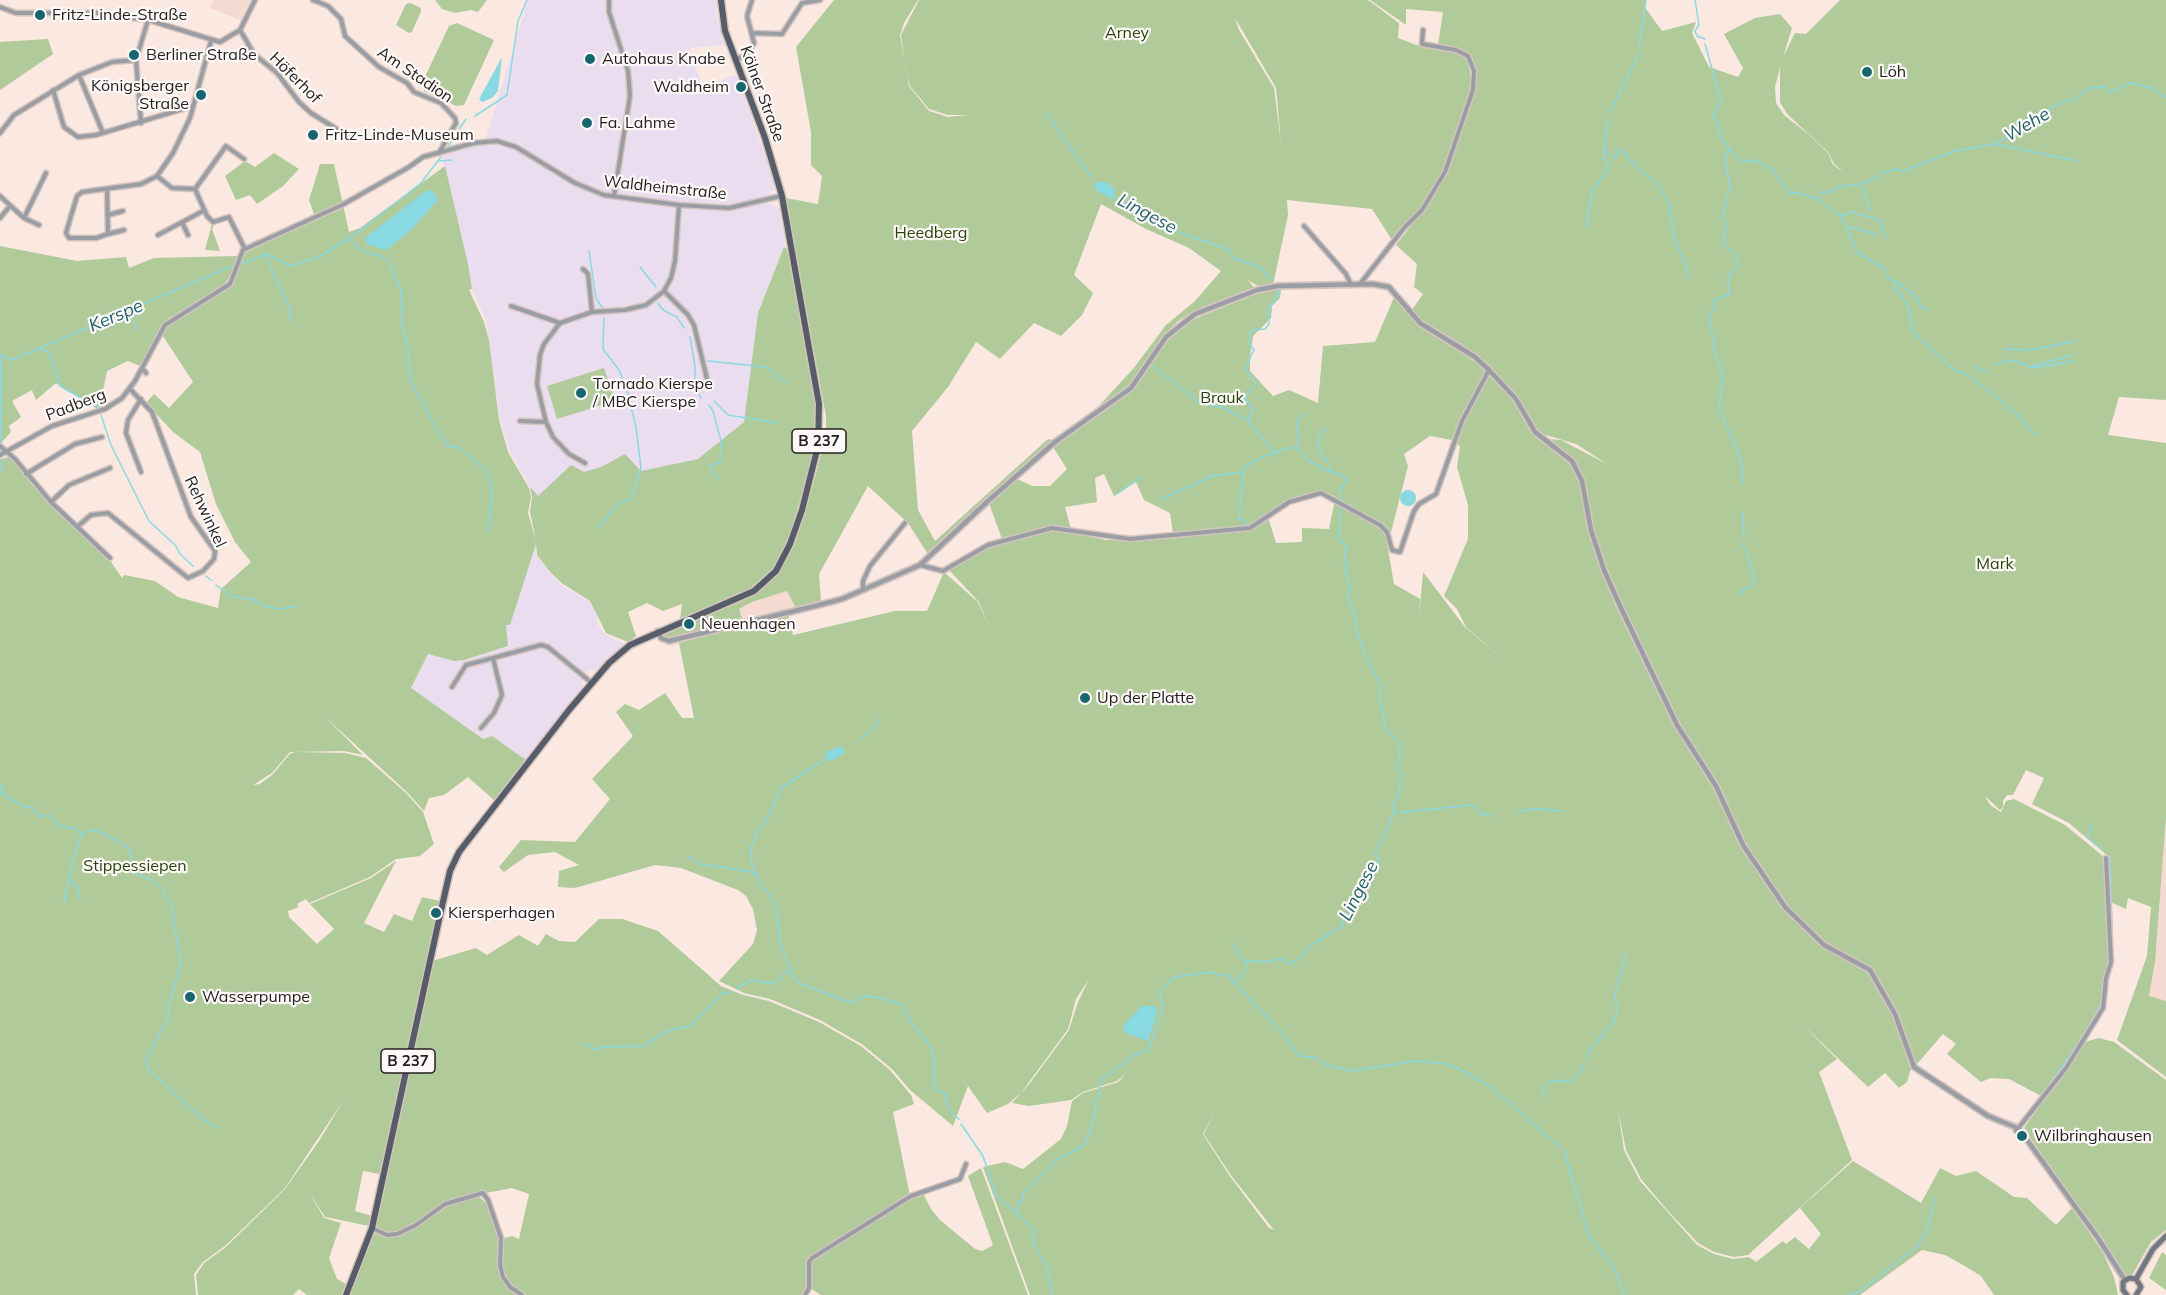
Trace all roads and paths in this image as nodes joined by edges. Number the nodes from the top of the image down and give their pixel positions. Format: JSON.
{"nodes":[{"id":1,"x":255,"y":0,"type":"edge"},
{"id":2,"x":313,"y":0,"type":"edge"},
{"id":3,"x":609,"y":0,"type":"edge"},
{"id":4,"x":721,"y":0,"type":"edge"},
{"id":5,"x":752,"y":0,"type":"edge"},
{"id":6,"x":820,"y":0,"type":"edge"},
{"id":7,"x":0,"y":8,"type":"edge"},
{"id":8,"x":148,"y":20,"type":"junction"},
{"id":9,"x":240,"y":30,"type":"junction"},
{"id":10,"x":1423,"y":30,"type":"dead end"},
{"id":11,"x":752,"y":33,"type":"junction"},
{"id":12,"x":211,"y":41,"type":"junction"},
{"id":13,"x":735,"y":59,"type":"junction"},
{"id":14,"x":136,"y":60,"type":"junction"},
{"id":15,"x":79,"y":75,"type":"junction"},
{"id":16,"x":53,"y":90,"type":"junction"},
{"id":17,"x":194,"y":106,"type":"junction"},
{"id":18,"x":141,"y":123,"type":"junction"},
{"id":19,"x":0,"y":133,"type":"edge"},
{"id":20,"x":103,"y":133,"type":"junction"},
{"id":21,"x":343,"y":133,"type":"dead end"},
{"id":22,"x":439,"y":153,"type":"junction"},
{"id":23,"x":244,"y":159,"type":"dead end"},
{"id":24,"x":46,"y":173,"type":"dead end"},
{"id":25,"x":157,"y":176,"type":"junction"},
{"id":26,"x":107,"y":189,"type":"junction"},
{"id":27,"x":195,"y":189,"type":"junction"},
{"id":28,"x":0,"y":196,"type":"edge"},
{"id":29,"x":614,"y":196,"type":"junction"},
{"id":30,"x":782,"y":196,"type":"junction"},
{"id":31,"x":679,"y":205,"type":"junction"},
{"id":32,"x":9,"y":207,"type":"junction"},
{"id":33,"x":123,"y":211,"type":"dead end"},
{"id":34,"x":203,"y":211,"type":"junction"},
{"id":35,"x":108,"y":215,"type":"junction"},
{"id":36,"x":0,"y":218,"type":"edge"},
{"id":37,"x":24,"y":218,"type":"junction"},
{"id":38,"x":182,"y":222,"type":"junction"},
{"id":39,"x":39,"y":225,"type":"dead end"},
{"id":40,"x":1304,"y":226,"type":"dead end"},
{"id":41,"x":124,"y":230,"type":"dead end"},
{"id":42,"x":108,"y":234,"type":"junction"},
{"id":43,"x":158,"y":235,"type":"dead end"},
{"id":44,"x":188,"y":235,"type":"dead end"},
{"id":45,"x":245,"y":249,"type":"junction"},
{"id":46,"x":583,"y":269,"type":"dead end"},
{"id":47,"x":1351,"y":285,"type":"junction"},
{"id":48,"x":1360,"y":285,"type":"junction"},
{"id":49,"x":664,"y":291,"type":"junction"},
{"id":50,"x":511,"y":306,"type":"dead end"},
{"id":51,"x":592,"y":312,"type":"junction"},
{"id":52,"x":560,"y":323,"type":"junction"},
{"id":53,"x":142,"y":368,"type":"junction"},
{"id":54,"x":1489,"y":370,"type":"junction"},
{"id":55,"x":146,"y":374,"type":"dead end"},
{"id":56,"x":711,"y":387,"type":"dead end"},
{"id":57,"x":130,"y":389,"type":"junction"},
{"id":58,"x":141,"y":399,"type":"junction"},
{"id":59,"x":520,"y":421,"type":"dead end"},
{"id":60,"x":546,"y":422,"type":"junction"},
{"id":61,"x":102,"y":437,"type":"dead end"},
{"id":62,"x":0,"y":446,"type":"edge"},
{"id":63,"x":8,"y":452,"type":"junction"},
{"id":64,"x":0,"y":455,"type":"edge"},
{"id":65,"x":585,"y":463,"type":"dead end"},
{"id":66,"x":110,"y":468,"type":"dead end"},
{"id":67,"x":141,"y":472,"type":"dead end"},
{"id":68,"x":26,"y":474,"type":"junction"},
{"id":69,"x":51,"y":502,"type":"junction"},
{"id":70,"x":905,"y":523,"type":"dead end"},
{"id":71,"x":78,"y":526,"type":"junction"},
{"id":72,"x":110,"y":558,"type":"dead end"},
{"id":73,"x":920,"y":565,"type":"junction"},
{"id":74,"x":863,"y":589,"type":"junction"},
{"id":75,"x":658,"y":631,"type":"junction"},
{"id":76,"x":493,"y":658,"type":"junction"},
{"id":77,"x":592,"y":682,"type":"junction"},
{"id":78,"x":452,"y":687,"type":"dead end"},
{"id":79,"x":481,"y":728,"type":"dead end"},
{"id":80,"x":2106,"y":858,"type":"dead end"},
{"id":81,"x":2017,"y":1130,"type":"junction"},
{"id":82,"x":966,"y":1164,"type":"dead end"},
{"id":83,"x":372,"y":1228,"type":"junction"},
{"id":84,"x":2166,"y":1236,"type":"edge"},
{"id":85,"x":2136,"y":1279,"type":"junction"},
{"id":86,"x":2125,"y":1280,"type":"junction"},
{"id":87,"x":346,"y":1295,"type":"edge"},
{"id":88,"x":522,"y":1295,"type":"edge"},
{"id":89,"x":805,"y":1295,"type":"edge"},
{"id":90,"x":2127,"y":1295,"type":"edge"},
{"id":91,"x":2137,"y":1295,"type":"edge"}],
"edges":[{"from":1,"to":9,"type":"street"},
{"from":2,"to":22,"type":"street","name":"Am Stadion"},
{"from":3,"to":29,"type":"street"},
{"from":4,"to":13,"type":"main road","name":"Kölner Straße","number":"B 237"},
{"from":5,"to":11,"type":"street"},
{"from":6,"to":11,"type":"street"},
{"from":7,"to":8,"type":"street"},
{"from":8,"to":12,"type":"street"},
{"from":8,"to":14,"type":"street"},
{"from":9,"to":12,"type":"street"},
{"from":9,"to":21,"type":"street","name":"Höferhof"},
{"from":10,"to":48,"type":"street"},
{"from":11,"to":13,"type":"street"},
{"from":12,"to":17,"type":"street"},
{"from":13,"to":30,"type":"main road","name":"Kölner Straße","number":"B 237"},
{"from":14,"to":15,"type":"street"},
{"from":14,"to":18,"type":"street"},
{"from":15,"to":16,"type":"street"},
{"from":15,"to":20,"type":"street"},
{"from":16,"to":19,"type":"street"},
{"from":16,"to":20,"type":"street"},
{"from":17,"to":18,"type":"street"},
{"from":17,"to":25,"type":"street"},
{"from":18,"to":20,"type":"street"},
{"from":22,"to":29,"type":"street","name":"Waldheimstraße"},
{"from":22,"to":45,"type":"street","name":"Waldheimstraße"},
{"from":23,"to":27,"type":"street"},
{"from":24,"to":37,"type":"street"},
{"from":25,"to":26,"type":"street"},
{"from":25,"to":27,"type":"street"},
{"from":26,"to":35,"type":"street"},
{"from":26,"to":42,"type":"street"},
{"from":27,"to":34,"type":"street"},
{"from":28,"to":32,"type":"street"},
{"from":29,"to":31,"type":"street","name":"Waldheimstraße"},
{"from":30,"to":31,"type":"street","name":"Waldheimstraße"},
{"from":30,"to":75,"type":"main road","number":"B 237"},
{"from":31,"to":49,"type":"street"},
{"from":32,"to":36,"type":"street"},
{"from":32,"to":37,"type":"street"},
{"from":33,"to":35,"type":"street"},
{"from":34,"to":38,"type":"street"},
{"from":34,"to":45,"type":"street"},
{"from":35,"to":42,"type":"street"},
{"from":37,"to":39,"type":"street"},
{"from":38,"to":43,"type":"street"},
{"from":38,"to":44,"type":"street"},
{"from":40,"to":47,"type":"street"},
{"from":41,"to":42,"type":"street"},
{"from":45,"to":53,"type":"street","name":"Padberg"},
{"from":46,"to":51,"type":"street"},
{"from":47,"to":48,"type":"street"},
{"from":47,"to":73,"type":"street"},
{"from":48,"to":54,"type":"street"},
{"from":49,"to":51,"type":"street"},
{"from":49,"to":56,"type":"street"},
{"from":50,"to":52,"type":"street"},
{"from":51,"to":52,"type":"street"},
{"from":52,"to":60,"type":"street"},
{"from":53,"to":55,"type":"street"},
{"from":53,"to":57,"type":"street","name":"Padberg"},
{"from":54,"to":73,"type":"street"},
{"from":54,"to":81,"type":"street"},
{"from":57,"to":58,"type":"street","name":"Rehwinkel"},
{"from":57,"to":63,"type":"street","name":"Padberg"},
{"from":58,"to":67,"type":"street"},
{"from":58,"to":71,"type":"street","name":"Rehwinkel"},
{"from":59,"to":60,"type":"street"},
{"from":60,"to":65,"type":"street"},
{"from":61,"to":68,"type":"street"},
{"from":62,"to":63,"type":"street"},
{"from":63,"to":64,"type":"street","name":"Padberg"},
{"from":63,"to":68,"type":"street"},
{"from":66,"to":69,"type":"street"},
{"from":68,"to":69,"type":"street"},
{"from":69,"to":71,"type":"street"},
{"from":70,"to":74,"type":"street"},
{"from":71,"to":72,"type":"street"},
{"from":73,"to":74,"type":"street"},
{"from":74,"to":75,"type":"street"},
{"from":75,"to":77,"type":"main road","number":"B 237"},
{"from":76,"to":77,"type":"street"},
{"from":76,"to":78,"type":"street"},
{"from":76,"to":79,"type":"street"},
{"from":77,"to":83,"type":"main road","number":"B 237"},
{"from":80,"to":81,"type":"street"},
{"from":81,"to":86,"type":"street"},
{"from":82,"to":89,"type":"street"},
{"from":83,"to":87,"type":"main road","number":"B 237"},
{"from":83,"to":88,"type":"street"},
{"from":84,"to":85,"type":"main road"},
{"from":85,"to":86,"type":"main road"},
{"from":85,"to":91,"type":"main road"},
{"from":86,"to":90,"type":"main road"}]}
